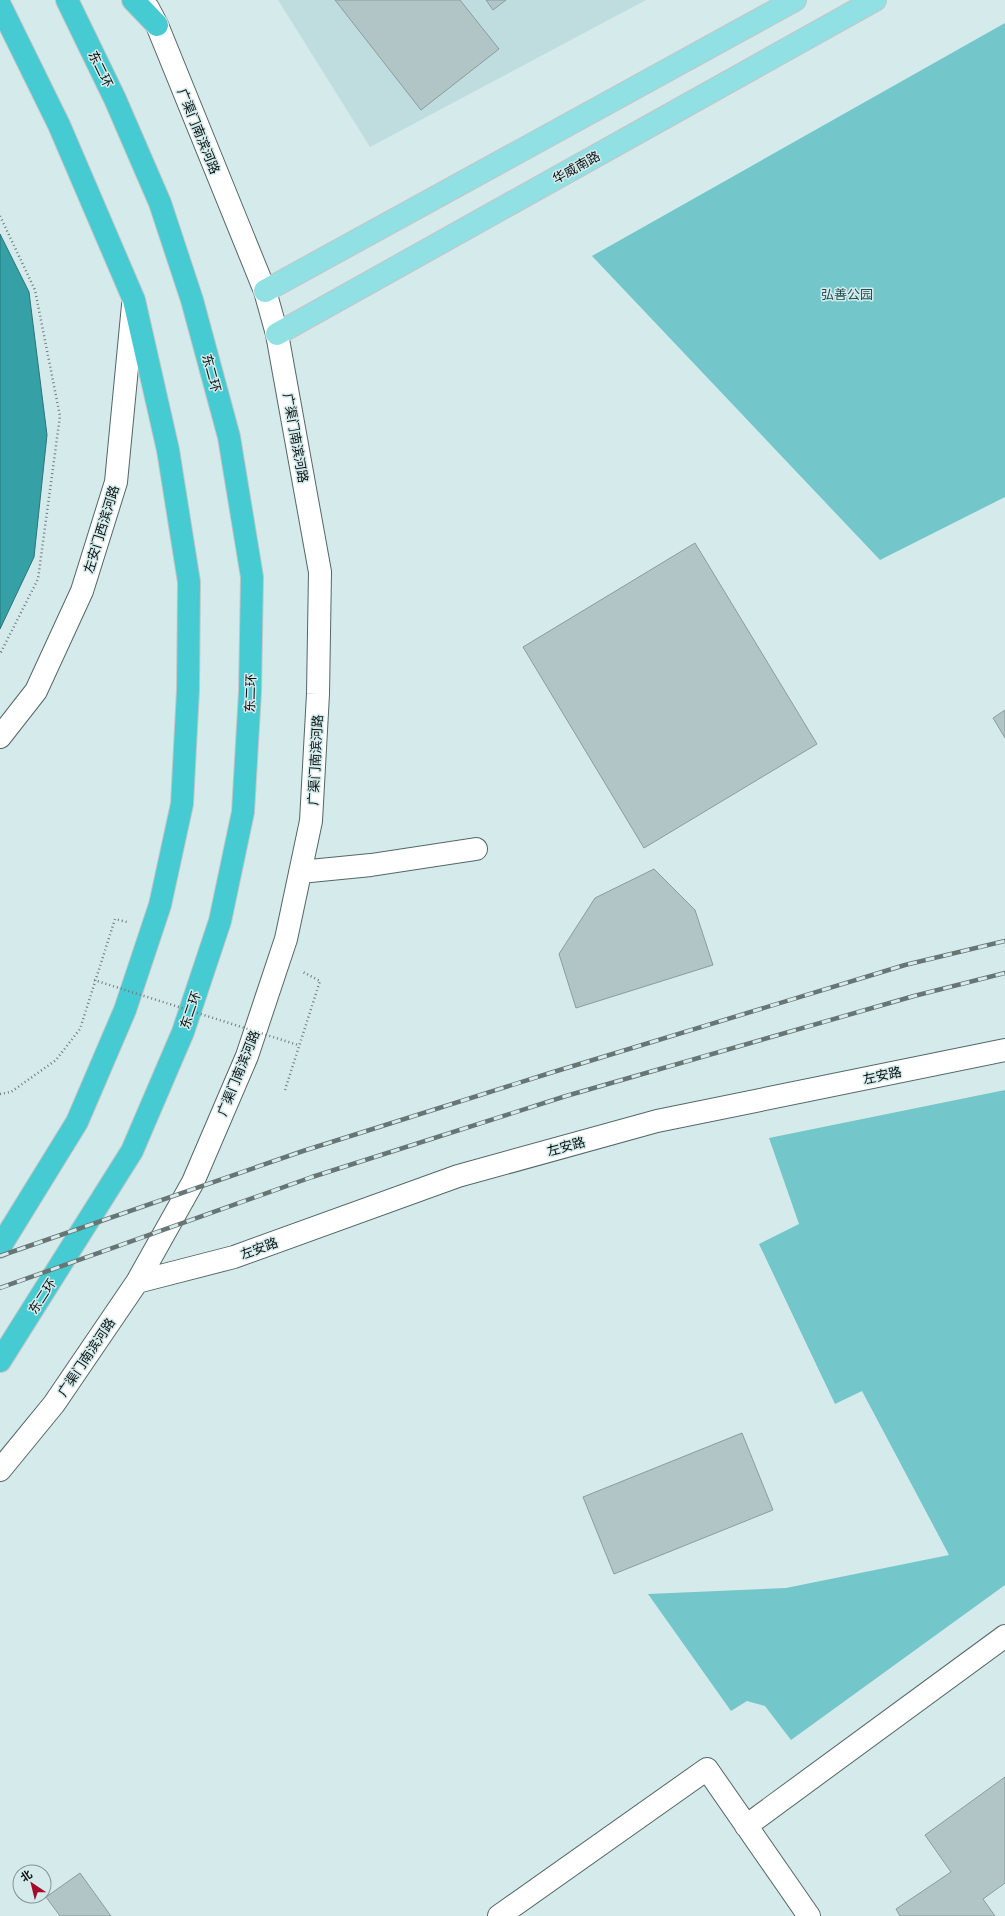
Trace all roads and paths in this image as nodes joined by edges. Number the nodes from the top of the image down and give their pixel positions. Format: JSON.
{"nodes":[{"id":1,"x":67,"y":0,"type":"edge"},
{"id":2,"x":133,"y":0,"type":"edge"},
{"id":3,"x":144,"y":0,"type":"edge"},
{"id":4,"x":796,"y":0,"type":"edge"},
{"id":5,"x":875,"y":0,"type":"edge"},
{"id":6,"x":0,"y":5,"type":"edge"},
{"id":7,"x":157,"y":25,"type":"junction"},
{"id":8,"x":0,"y":216,"type":"edge"},
{"id":9,"x":265,"y":291,"type":"junction"},
{"id":10,"x":134,"y":300,"type":"junction"},
{"id":11,"x":277,"y":334,"type":"junction"},
{"id":12,"x":0,"y":654,"type":"edge"},
{"id":13,"x":0,"y":737,"type":"edge"},
{"id":14,"x":476,"y":849,"type":"dead end"},
{"id":15,"x":300,"y":872,"type":"junction"},
{"id":16,"x":115,"y":919,"type":"dead end"},
{"id":17,"x":94,"y":980,"type":"junction"},
{"id":18,"x":320,"y":981,"type":"dead end"},
{"id":19,"x":298,"y":1045,"type":"junction"},
{"id":20,"x":1005,"y":1050,"type":"edge"},
{"id":21,"x":285,"y":1090,"type":"dead end"},
{"id":22,"x":0,"y":1094,"type":"edge"},
{"id":23,"x":0,"y":1247,"type":"edge"},
{"id":24,"x":137,"y":1282,"type":"junction"},
{"id":25,"x":0,"y":1361,"type":"edge"},
{"id":26,"x":0,"y":1470,"type":"edge"},
{"id":27,"x":1005,"y":1636,"type":"edge"},
{"id":28,"x":746,"y":1826,"type":"junction"},
{"id":29,"x":499,"y":1916,"type":"edge"},
{"id":30,"x":809,"y":1916,"type":"edge"}],
"edges":[{"from":1,"to":25,"type":"highway","name":"东二环"},
{"from":2,"to":7,"type":"highway"},
{"from":3,"to":7,"type":"street","name":"广渠门南滨河路"},
{"from":4,"to":9,"type":"main road"},
{"from":5,"to":11,"type":"main road","name":"华威南路"},
{"from":6,"to":10,"type":"highway"},
{"from":7,"to":9,"type":"street","name":"广渠门南滨河路"},
{"from":8,"to":12,"type":"path"},
{"from":9,"to":11,"type":"street","name":"广渠门南滨河路"},
{"from":10,"to":13,"type":"street","name":"左安门西滨河路"},
{"from":10,"to":23,"type":"highway"},
{"from":11,"to":15,"type":"street","name":"广渠门南滨河路"},
{"from":14,"to":15,"type":"street"},
{"from":15,"to":24,"type":"street","name":"广渠门南滨河路"},
{"from":16,"to":17,"type":"path"},
{"from":17,"to":19,"type":"path","bridge":true},
{"from":17,"to":22,"type":"path"},
{"from":18,"to":19,"type":"path"},
{"from":19,"to":21,"type":"path"},
{"from":20,"to":24,"type":"street","name":"左安路"},
{"from":24,"to":26,"type":"street","name":"广渠门南滨河路"},
{"from":27,"to":28,"type":"street"},
{"from":28,"to":29,"type":"street"},
{"from":28,"to":30,"type":"street"}]}
